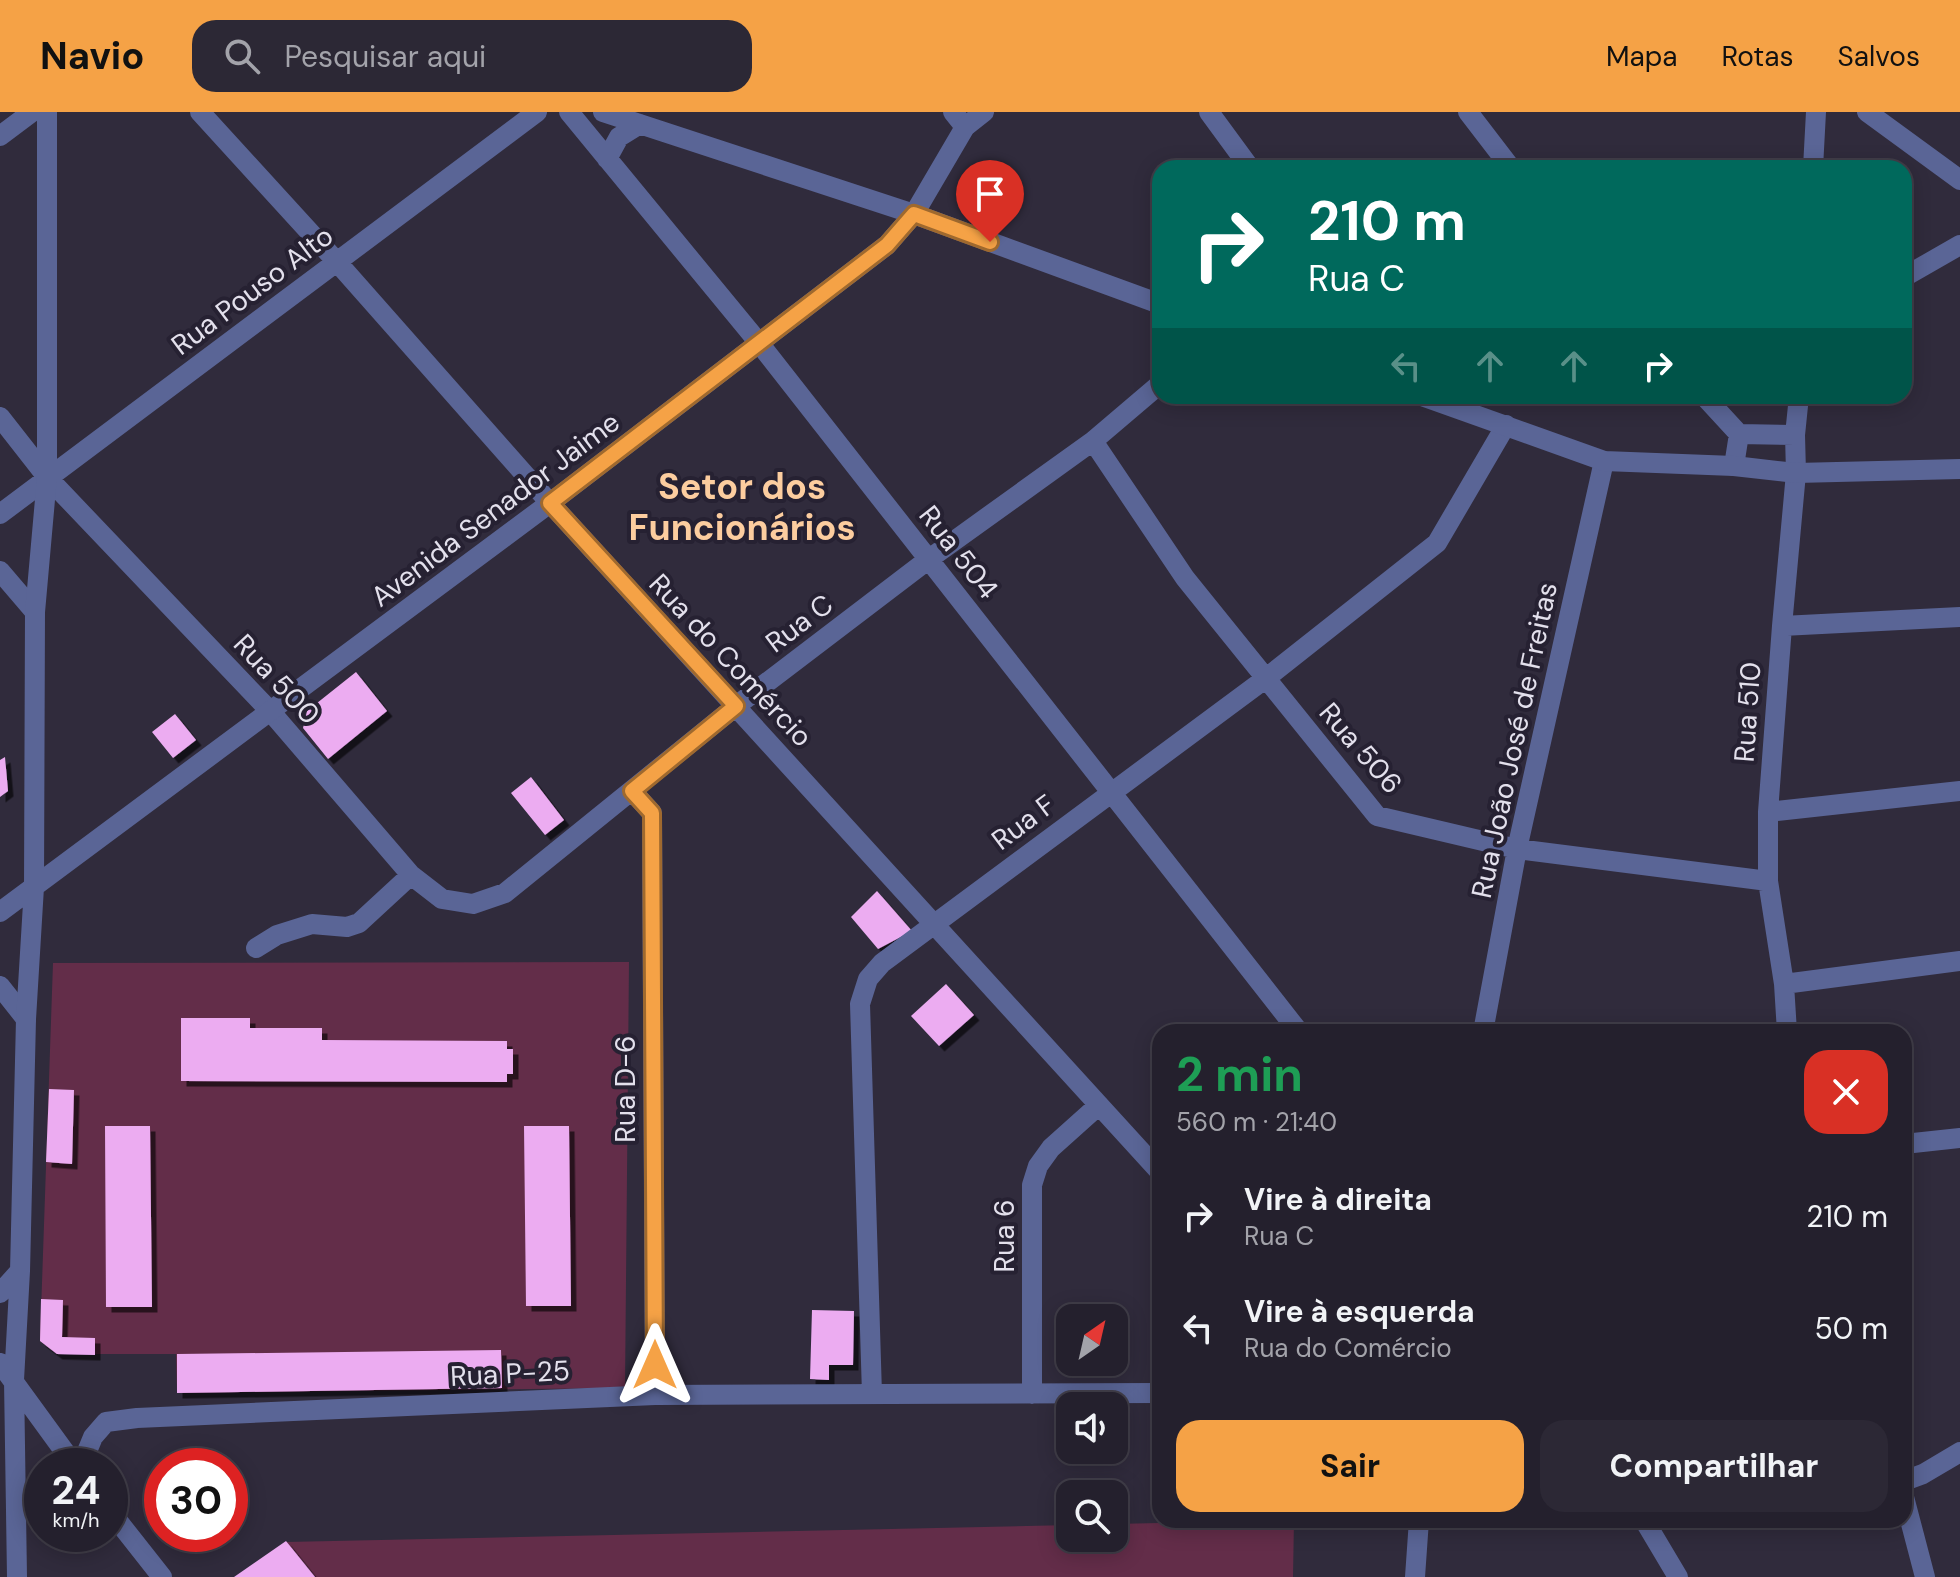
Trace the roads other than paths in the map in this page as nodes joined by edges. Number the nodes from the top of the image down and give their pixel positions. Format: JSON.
{"nodes":[{"id":1,"x":32,"y":112,"type":"edge"},
{"id":2,"x":47,"y":112,"type":"edge"},
{"id":3,"x":200,"y":112,"type":"edge"},
{"id":4,"x":537,"y":112,"type":"edge"},
{"id":5,"x":569,"y":112,"type":"edge"},
{"id":6,"x":603,"y":112,"type":"edge"},
{"id":7,"x":984,"y":112,"type":"edge"},
{"id":8,"x":1209,"y":112,"type":"edge"},
{"id":9,"x":1468,"y":112,"type":"edge"},
{"id":10,"x":1816,"y":112,"type":"edge"},
{"id":11,"x":1867,"y":112,"type":"edge"},
{"id":12,"x":959,"y":120,"type":"edge"},
{"id":13,"x":640,"y":124,"type":"junction"},
{"id":14,"x":0,"y":136,"type":"edge"},
{"id":15,"x":607,"y":159,"type":"junction"},
{"id":16,"x":1244,"y":160,"type":"edge"},
{"id":17,"x":1505,"y":160,"type":"edge"},
{"id":18,"x":1813,"y":160,"type":"edge"},
{"id":19,"x":1960,"y":180,"type":"edge"},
{"id":20,"x":914,"y":214,"type":"junction"},
{"id":21,"x":1960,"y":245,"type":"edge"},
{"id":22,"x":337,"y":262,"type":"junction"},
{"id":23,"x":1912,"y":272,"type":"edge"},
{"id":24,"x":1152,"y":301,"type":"edge"},
{"id":25,"x":759,"y":343,"type":"junction"},
{"id":26,"x":1152,"y":391,"type":"edge"},
{"id":27,"x":1445,"y":404,"type":"edge"},
{"id":28,"x":1711,"y":404,"type":"edge"},
{"id":29,"x":1798,"y":404,"type":"edge"},
{"id":30,"x":0,"y":417,"type":"edge"},
{"id":31,"x":1506,"y":425,"type":"junction"},
{"id":32,"x":1739,"y":434,"type":"junction"},
{"id":33,"x":1795,"y":435,"type":"junction"},
{"id":34,"x":1093,"y":441,"type":"junction"},
{"id":35,"x":1604,"y":461,"type":"junction"},
{"id":36,"x":1734,"y":466,"type":"junction"},
{"id":37,"x":1960,"y":469,"type":"edge"},
{"id":38,"x":1796,"y":473,"type":"junction"},
{"id":39,"x":47,"y":477,"type":"junction"},
{"id":40,"x":550,"y":503,"type":"junction"},
{"id":41,"x":0,"y":514,"type":"edge"},
{"id":42,"x":929,"y":559,"type":"junction"},
{"id":43,"x":0,"y":571,"type":"edge"},
{"id":44,"x":35,"y":612,"type":"junction"},
{"id":45,"x":1960,"y":617,"type":"edge"},
{"id":46,"x":1782,"y":626,"type":"junction"},
{"id":47,"x":1265,"y":679,"type":"junction"},
{"id":48,"x":736,"y":706,"type":"junction"},
{"id":49,"x":271,"y":712,"type":"junction"},
{"id":50,"x":632,"y":791,"type":"junction"},
{"id":51,"x":1960,"y":791,"type":"edge"},
{"id":52,"x":1111,"y":793,"type":"junction"},
{"id":53,"x":1768,"y":812,"type":"junction"},
{"id":54,"x":1517,"y":849,"type":"junction"},
{"id":55,"x":411,"y":875,"type":"junction"},
{"id":56,"x":1768,"y":881,"type":"junction"},
{"id":57,"x":34,"y":887,"type":"junction"},
{"id":58,"x":473,"y":904,"type":"joint"},
{"id":59,"x":0,"y":912,"type":"edge"},
{"id":60,"x":934,"y":923,"type":"junction"},
{"id":61,"x":256,"y":948,"type":"dead end"},
{"id":62,"x":1960,"y":961,"type":"edge"},
{"id":63,"x":1784,"y":984,"type":"junction"},
{"id":64,"x":0,"y":986,"type":"edge"},
{"id":65,"x":26,"y":1019,"type":"junction"},
{"id":66,"x":1293,"y":1024,"type":"edge"},
{"id":67,"x":1484,"y":1024,"type":"edge"},
{"id":68,"x":1786,"y":1024,"type":"edge"},
{"id":69,"x":1099,"y":1105,"type":"junction"},
{"id":70,"x":1960,"y":1138,"type":"edge"},
{"id":71,"x":1912,"y":1143,"type":"edge"},
{"id":72,"x":1152,"y":1163,"type":"edge"},
{"id":73,"x":20,"y":1271,"type":"junction"},
{"id":74,"x":0,"y":1293,"type":"edge"},
{"id":75,"x":0,"y":1363,"type":"edge"},
{"id":76,"x":14,"y":1380,"type":"junction"},
{"id":77,"x":1152,"y":1393,"type":"edge"},
{"id":78,"x":872,"y":1394,"type":"junction"},
{"id":79,"x":1032,"y":1394,"type":"junction"},
{"id":80,"x":655,"y":1395,"type":"junction"},
{"id":81,"x":65,"y":1448,"type":"edge"},
{"id":82,"x":87,"y":1448,"type":"edge"},
{"id":83,"x":1960,"y":1452,"type":"edge"},
{"id":84,"x":1912,"y":1478,"type":"edge"},
{"id":85,"x":1912,"y":1527,"type":"edge"},
{"id":86,"x":1418,"y":1528,"type":"edge"},
{"id":87,"x":1649,"y":1528,"type":"edge"},
{"id":88,"x":128,"y":1534,"type":"edge"},
{"id":89,"x":17,"y":1577,"type":"edge"},
{"id":90,"x":162,"y":1577,"type":"edge"},
{"id":91,"x":1415,"y":1577,"type":"edge"},
{"id":92,"x":1678,"y":1577,"type":"edge"},
{"id":93,"x":1925,"y":1577,"type":"edge"}],
"edges":[{"from":1,"to":14,"type":"street"},
{"from":2,"to":39,"type":"street"},
{"from":3,"to":22,"type":"street","name":"Rua do Comércio"},
{"from":4,"to":22,"type":"street","name":"Rua Pouso Alto"},
{"from":5,"to":15,"type":"street","name":"Rua 504"},
{"from":6,"to":13,"type":"street"},
{"from":7,"to":12,"type":"street","name":"Avenida Senador Jaime"},
{"from":8,"to":16,"type":"street"},
{"from":9,"to":17,"type":"street"},
{"from":10,"to":18,"type":"street"},
{"from":11,"to":19,"type":"street"},
{"from":12,"to":20,"type":"street","name":"Avenida Senador Jaime"},
{"from":13,"to":15,"type":"street"},
{"from":13,"to":20,"type":"street"},
{"from":15,"to":25,"type":"street","name":"Rua 504"},
{"from":20,"to":24,"type":"street"},
{"from":20,"to":25,"type":"street","name":"Avenida Senador Jaime"},
{"from":21,"to":23,"type":"street"},
{"from":22,"to":39,"type":"street","name":"Rua Pouso Alto"},
{"from":22,"to":40,"type":"street","name":"Rua do Comércio"},
{"from":25,"to":40,"type":"street","name":"Avenida Senador Jaime"},
{"from":25,"to":42,"type":"street","name":"Rua 504"},
{"from":26,"to":34,"type":"street","name":"Rua C"},
{"from":27,"to":31,"type":"street"},
{"from":28,"to":32,"type":"street"},
{"from":29,"to":33,"type":"street","name":"Rua 510"},
{"from":30,"to":39,"type":"street","name":"Rua 500"},
{"from":31,"to":35,"type":"street"},
{"from":31,"to":47,"type":"street","name":"Rua F"},
{"from":32,"to":33,"type":"street"},
{"from":32,"to":36,"type":"street"},
{"from":33,"to":38,"type":"street","name":"Rua 510"},
{"from":34,"to":42,"type":"street","name":"Rua C"},
{"from":34,"to":47,"type":"street","name":"Rua 506"},
{"from":35,"to":36,"type":"street"},
{"from":35,"to":54,"type":"street","name":"Rua João José de Freitas"},
{"from":36,"to":38,"type":"street"},
{"from":37,"to":38,"type":"street"},
{"from":38,"to":46,"type":"street","name":"Rua 510"},
{"from":39,"to":41,"type":"street","name":"Rua Pouso Alto"},
{"from":39,"to":44,"type":"street"},
{"from":39,"to":49,"type":"street","name":"Rua 500"},
{"from":40,"to":48,"type":"street","name":"Rua do Comércio"},
{"from":40,"to":49,"type":"street","name":"Avenida Senador Jaime"},
{"from":42,"to":48,"type":"street","name":"Rua C"},
{"from":42,"to":52,"type":"street","name":"Rua 504"},
{"from":43,"to":44,"type":"street"},
{"from":44,"to":57,"type":"street"},
{"from":45,"to":46,"type":"street"},
{"from":46,"to":53,"type":"street","name":"Rua 510"},
{"from":47,"to":52,"type":"street","name":"Rua F"},
{"from":47,"to":54,"type":"street","name":"Rua 506"},
{"from":48,"to":50,"type":"street","name":"Rua C"},
{"from":48,"to":60,"type":"street","name":"Rua do Comércio"},
{"from":49,"to":55,"type":"street","name":"Rua 500"},
{"from":49,"to":57,"type":"street","name":"Avenida Senador Jaime"},
{"from":50,"to":58,"type":"street","name":"Rua C"},
{"from":50,"to":80,"type":"street","name":"Rua D-6"},
{"from":51,"to":53,"type":"street"},
{"from":52,"to":60,"type":"street","name":"Rua F"},
{"from":52,"to":66,"type":"street","name":"Rua 504"},
{"from":53,"to":56,"type":"street","name":"Rua 510"},
{"from":54,"to":56,"type":"street","name":"Rua 506"},
{"from":54,"to":67,"type":"street","name":"Rua João José de Freitas"},
{"from":55,"to":58,"type":"street","name":"Rua 500"},
{"from":55,"to":61,"type":"street"},
{"from":56,"to":63,"type":"street","name":"Rua 510"},
{"from":57,"to":59,"type":"street","name":"Avenida Senador Jaime"},
{"from":57,"to":65,"type":"street"},
{"from":60,"to":69,"type":"street","name":"Rua do Comércio"},
{"from":60,"to":78,"type":"street","name":"Rua F"},
{"from":62,"to":63,"type":"street"},
{"from":63,"to":68,"type":"street","name":"Rua 510"},
{"from":64,"to":65,"type":"street"},
{"from":65,"to":73,"type":"street"},
{"from":69,"to":72,"type":"street","name":"Rua do Comércio"},
{"from":69,"to":79,"type":"street","name":"Rua 6"},
{"from":70,"to":71,"type":"street"},
{"from":73,"to":74,"type":"street"},
{"from":73,"to":76,"type":"street"},
{"from":75,"to":76,"type":"street"},
{"from":76,"to":81,"type":"street"},
{"from":76,"to":89,"type":"street"},
{"from":77,"to":79,"type":"street","name":"Rua P-25"},
{"from":78,"to":79,"type":"street","name":"Rua P-25"},
{"from":78,"to":80,"type":"street","name":"Rua P-25"},
{"from":80,"to":82,"type":"street","name":"Rua P-25"},
{"from":83,"to":84,"type":"street"},
{"from":85,"to":93,"type":"street"},
{"from":86,"to":91,"type":"street"},
{"from":87,"to":92,"type":"street"},
{"from":88,"to":90,"type":"street"}]}
